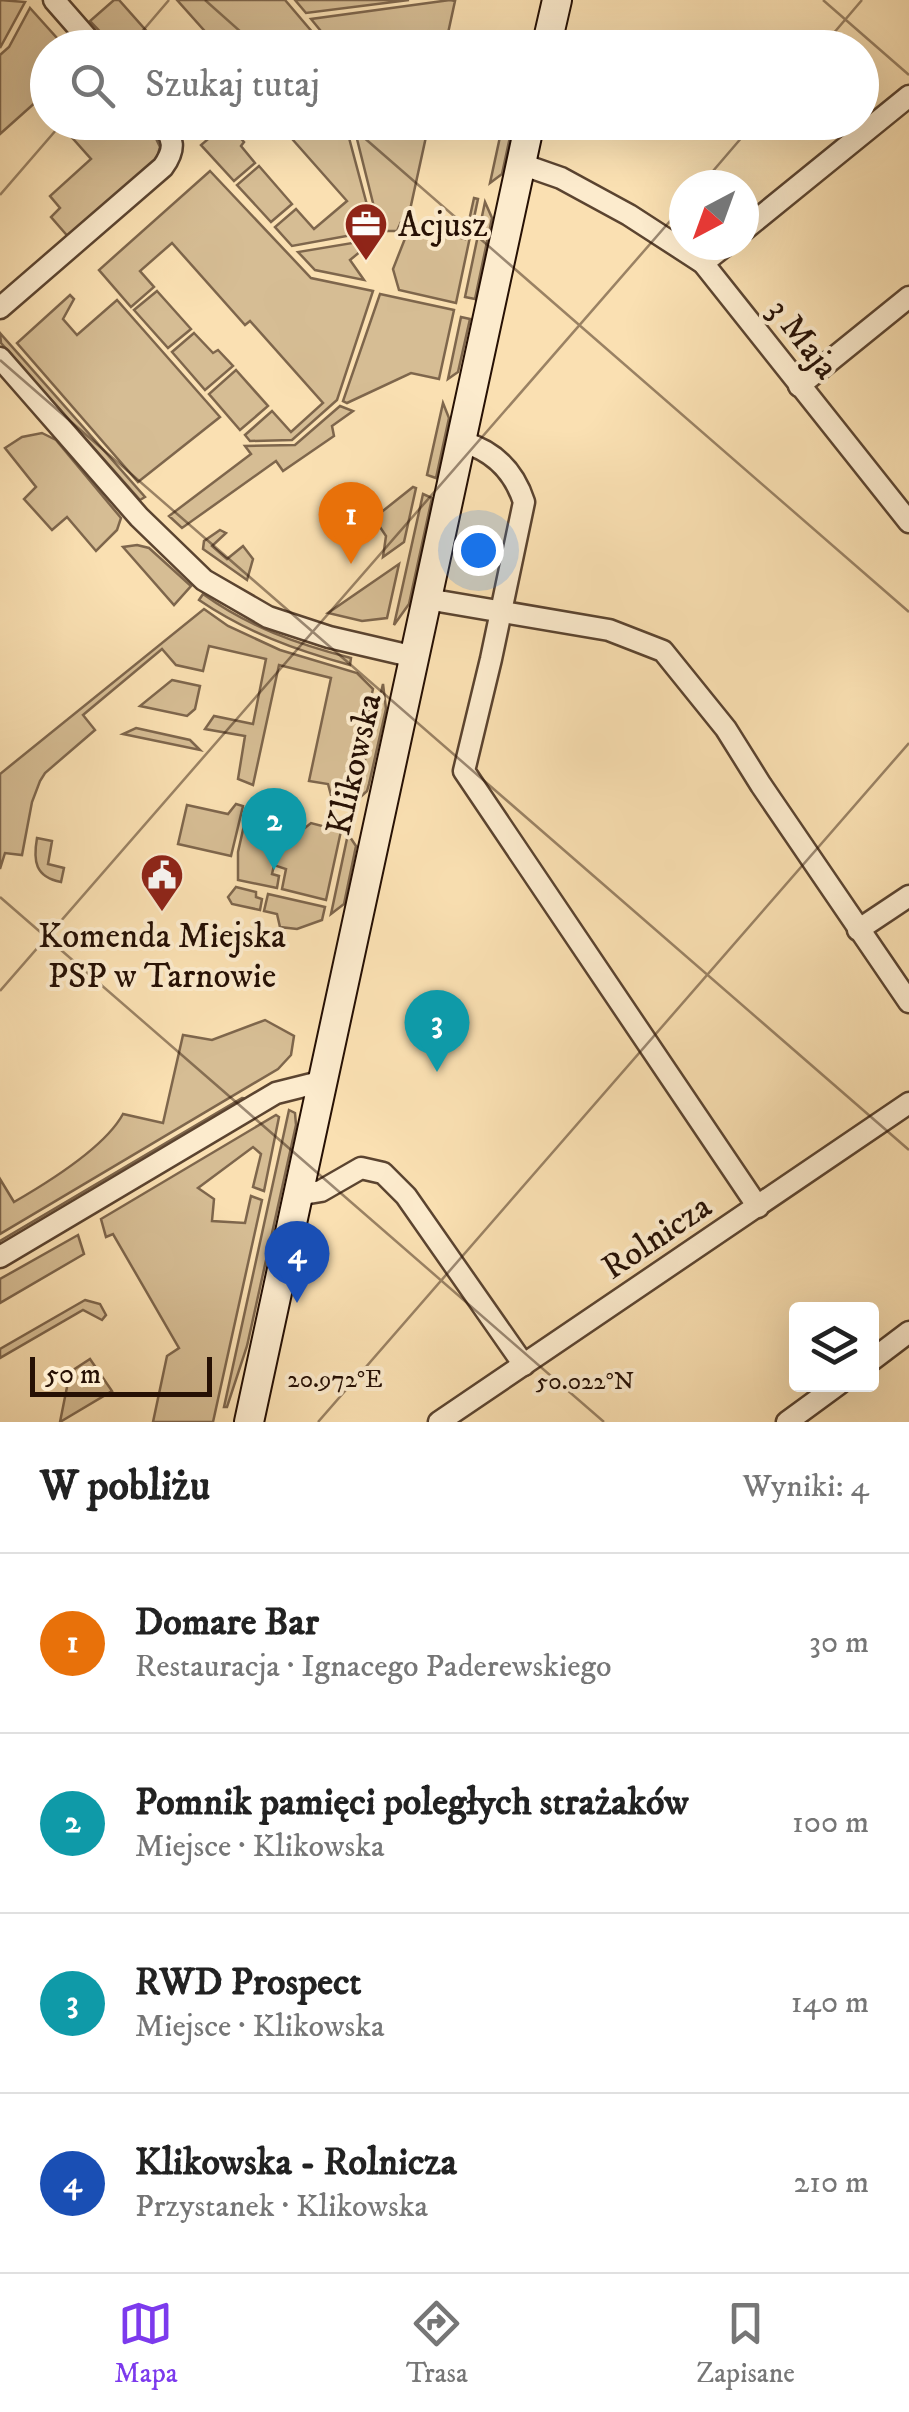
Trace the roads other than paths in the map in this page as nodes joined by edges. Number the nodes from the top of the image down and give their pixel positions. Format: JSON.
{"nodes":[{"id":1,"x":54,"y":0,"type":"edge"},
{"id":2,"x":557,"y":0,"type":"edge"},
{"id":3,"x":80,"y":30,"type":"edge"},
{"id":4,"x":550,"y":30,"type":"edge"},
{"id":5,"x":909,"y":96,"type":"edge"},
{"id":6,"x":879,"y":120,"type":"edge"},
{"id":7,"x":172,"y":140,"type":"edge"},
{"id":8,"x":526,"y":140,"type":"edge"},
{"id":9,"x":855,"y":140,"type":"edge"},
{"id":10,"x":521,"y":164,"type":"junction"},
{"id":11,"x":759,"y":218,"type":"edge"},
{"id":12,"x":708,"y":260,"type":"edge"},
{"id":13,"x":703,"y":264,"type":"junction"},
{"id":14,"x":909,"y":296,"type":"edge"},
{"id":15,"x":0,"y":308,"type":"edge"},
{"id":16,"x":0,"y":358,"type":"edge"},
{"id":17,"x":799,"y":386,"type":"junction"},
{"id":18,"x":463,"y":442,"type":"junction"},
{"id":19,"x":909,"y":522,"type":"edge"},
{"id":20,"x":428,"y":599,"type":"junction"},
{"id":21,"x":501,"y":610,"type":"junction"},
{"id":22,"x":415,"y":656,"type":"junction"},
{"id":23,"x":909,"y":896,"type":"edge"},
{"id":24,"x":858,"y":930,"type":"junction"},
{"id":25,"x":909,"y":1002,"type":"edge"},
{"id":26,"x":320,"y":1082,"type":"junction"},
{"id":27,"x":909,"y":1103,"type":"edge"},
{"id":28,"x":298,"y":1195,"type":"junction"},
{"id":29,"x":758,"y":1207,"type":"junction"},
{"id":30,"x":0,"y":1257,"type":"edge"},
{"id":31,"x":909,"y":1332,"type":"edge"},
{"id":32,"x":879,"y":1355,"type":"edge"},
{"id":33,"x":524,"y":1365,"type":"junction"},
{"id":34,"x":828,"y":1392,"type":"edge"},
{"id":35,"x":248,"y":1422,"type":"edge"},
{"id":36,"x":439,"y":1422,"type":"edge"},
{"id":37,"x":787,"y":1422,"type":"edge"}],
"edges":[{"from":1,"to":3,"type":"street"},
{"from":2,"to":4,"type":"street"},
{"from":5,"to":6,"type":"street"},
{"from":7,"to":15,"type":"street"},
{"from":8,"to":10,"type":"street","name":"Klikowska"},
{"from":9,"to":11,"type":"street"},
{"from":10,"to":13,"type":"street","name":"3 Maja"},
{"from":10,"to":18,"type":"street","name":"Klikowska"},
{"from":12,"to":13,"type":"street"},
{"from":13,"to":17,"type":"street","name":"3 Maja"},
{"from":14,"to":17,"type":"street"},
{"from":16,"to":22,"type":"street"},
{"from":17,"to":19,"type":"street","name":"3 Maja"},
{"from":18,"to":20,"type":"street","name":"Klikowska"},
{"from":18,"to":21,"type":"street"},
{"from":20,"to":21,"type":"street"},
{"from":20,"to":22,"type":"street","name":"Klikowska"},
{"from":21,"to":24,"type":"street"},
{"from":21,"to":29,"type":"street"},
{"from":22,"to":26,"type":"street","name":"Klikowska"},
{"from":23,"to":24,"type":"street"},
{"from":24,"to":25,"type":"street"},
{"from":26,"to":28,"type":"street","name":"Klikowska"},
{"from":26,"to":30,"type":"street"},
{"from":27,"to":29,"type":"street","name":"Rolnicza"},
{"from":28,"to":33,"type":"street"},
{"from":28,"to":35,"type":"street","name":"Klikowska"},
{"from":29,"to":33,"type":"street","name":"Rolnicza"},
{"from":31,"to":32,"type":"street"},
{"from":33,"to":36,"type":"street","name":"Rolnicza"},
{"from":34,"to":37,"type":"street"}]}
